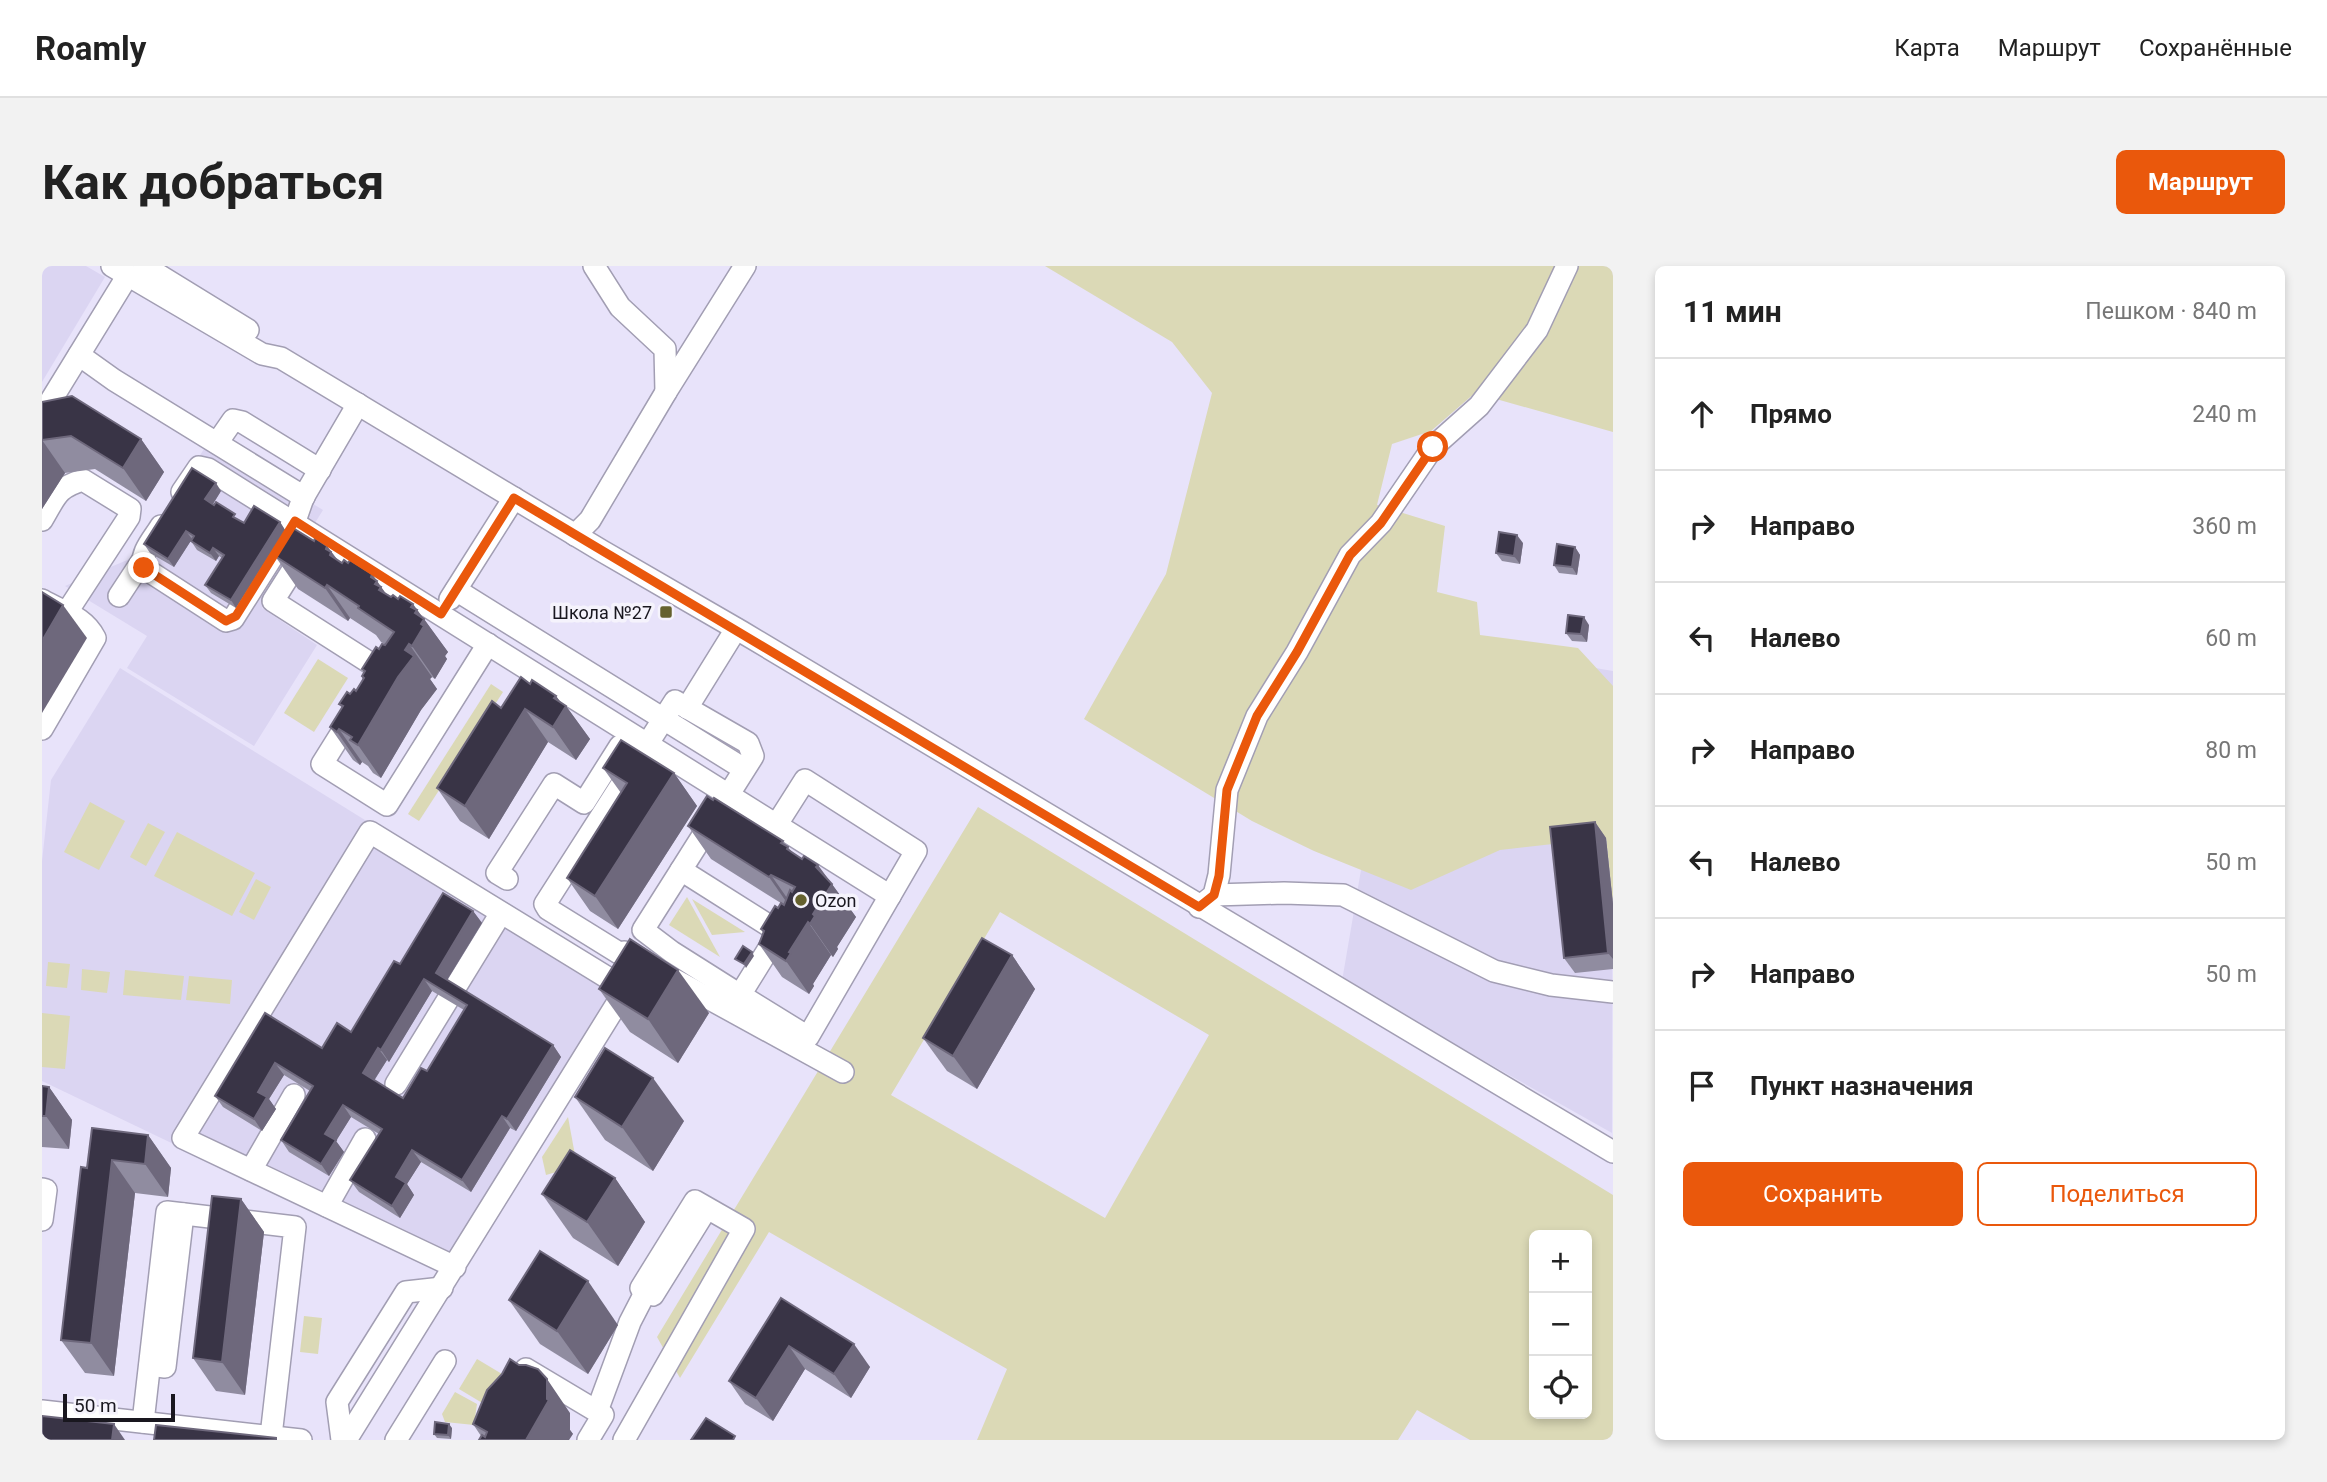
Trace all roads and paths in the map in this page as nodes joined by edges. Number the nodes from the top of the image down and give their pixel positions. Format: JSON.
{"nodes":[{"id":1,"x":594,"y":266,"type":"edge"},
{"id":2,"x":745,"y":266,"type":"edge"},
{"id":3,"x":1567,"y":266,"type":"edge"},
{"id":4,"x":128,"y":269,"type":"edge"},
{"id":5,"x":178,"y":283,"type":"edge"},
{"id":6,"x":79,"y":355,"type":"junction"},
{"id":7,"x":666,"y":392,"type":"junction"},
{"id":8,"x":358,"y":404,"type":"junction"},
{"id":9,"x":42,"y":415,"type":"edge"},
{"id":10,"x":217,"y":443,"type":"junction"},
{"id":11,"x":320,"y":470,"type":"junction"},
{"id":12,"x":304,"y":497,"type":"junction"},
{"id":13,"x":514,"y":498,"type":"junction"},
{"id":14,"x":42,"y":520,"type":"edge"},
{"id":15,"x":295,"y":521,"type":"junction"},
{"id":16,"x":316,"y":534,"type":"junction"},
{"id":17,"x":575,"y":535,"type":"junction"},
{"id":18,"x":142,"y":561,"type":"junction"},
{"id":19,"x":456,"y":590,"type":"junction"},
{"id":20,"x":119,"y":596,"type":"dead end"},
{"id":21,"x":42,"y":600,"type":"edge"},
{"id":22,"x":67,"y":612,"type":"junction"},
{"id":23,"x":441,"y":614,"type":"junction"},
{"id":24,"x":736,"y":629,"type":"junction"},
{"id":25,"x":488,"y":644,"type":"junction"},
{"id":26,"x":687,"y":708,"type":"junction"},
{"id":27,"x":664,"y":719,"type":"junction"},
{"id":28,"x":42,"y":729,"type":"edge"},
{"id":29,"x":629,"y":733,"type":"junction"},
{"id":30,"x":648,"y":745,"type":"junction"},
{"id":31,"x":744,"y":769,"type":"junction"},
{"id":32,"x":729,"y":794,"type":"junction"},
{"id":33,"x":777,"y":824,"type":"junction"},
{"id":34,"x":681,"y":870,"type":"junction"},
{"id":35,"x":507,"y":879,"type":"dead end"},
{"id":36,"x":890,"y":896,"type":"junction"},
{"id":37,"x":1206,"y":901,"type":"junction"},
{"id":38,"x":501,"y":913,"type":"junction"},
{"id":39,"x":1613,"y":992,"type":"edge"},
{"id":40,"x":740,"y":995,"type":"junction"},
{"id":41,"x":842,"y":1072,"type":"dead end"},
{"id":42,"x":396,"y":1084,"type":"dead end"},
{"id":43,"x":295,"y":1095,"type":"dead end"},
{"id":44,"x":365,"y":1139,"type":"dead end"},
{"id":45,"x":1613,"y":1152,"type":"edge"},
{"id":46,"x":251,"y":1170,"type":"junction"},
{"id":47,"x":42,"y":1189,"type":"edge"},
{"id":48,"x":327,"y":1206,"type":"junction"},
{"id":49,"x":42,"y":1220,"type":"edge"},
{"id":50,"x":455,"y":1268,"type":"junction"},
{"id":51,"x":445,"y":1361,"type":"dead end"},
{"id":52,"x":512,"y":1393,"type":"edge"},
{"id":53,"x":42,"y":1411,"type":"edge"},
{"id":54,"x":597,"y":1412,"type":"junction"},
{"id":55,"x":143,"y":1422,"type":"junction"},
{"id":56,"x":271,"y":1436,"type":"junction"},
{"id":57,"x":301,"y":1440,"type":"edge"},
{"id":58,"x":344,"y":1440,"type":"edge"},
{"id":59,"x":396,"y":1440,"type":"edge"},
{"id":60,"x":588,"y":1440,"type":"edge"},
{"id":61,"x":624,"y":1440,"type":"edge"}],
"edges":[{"from":1,"to":7,"type":"street"},
{"from":2,"to":7,"type":"street"},
{"from":3,"to":37,"type":"street"},
{"from":4,"to":5,"type":"street"},
{"from":4,"to":6,"type":"street"},
{"from":5,"to":8,"type":"street"},
{"from":6,"to":9,"type":"street"},
{"from":6,"to":10,"type":"street"},
{"from":7,"to":17,"type":"street"},
{"from":8,"to":11,"type":"street"},
{"from":8,"to":13,"type":"street"},
{"from":10,"to":11,"type":"street"},
{"from":10,"to":12,"type":"street"},
{"from":11,"to":12,"type":"street"},
{"from":12,"to":15,"type":"street"},
{"from":13,"to":17,"type":"street"},
{"from":13,"to":19,"type":"street"},
{"from":14,"to":22,"type":"street"},
{"from":15,"to":16,"type":"street"},
{"from":15,"to":18,"type":"street"},
{"from":15,"to":18,"type":"street"},
{"from":16,"to":23,"type":"street"},
{"from":16,"to":25,"type":"street"},
{"from":17,"to":24,"type":"street"},
{"from":18,"to":20,"type":"street"},
{"from":19,"to":23,"type":"street"},
{"from":19,"to":27,"type":"street"},
{"from":21,"to":22,"type":"street"},
{"from":22,"to":28,"type":"street"},
{"from":23,"to":25,"type":"street"},
{"from":24,"to":26,"type":"street"},
{"from":24,"to":37,"type":"street"},
{"from":25,"to":29,"type":"street"},
{"from":26,"to":27,"type":"street"},
{"from":26,"to":31,"type":"street"},
{"from":27,"to":30,"type":"street"},
{"from":27,"to":31,"type":"street"},
{"from":29,"to":30,"type":"street"},
{"from":29,"to":35,"type":"street"},
{"from":30,"to":32,"type":"street"},
{"from":30,"to":41,"type":"street"},
{"from":31,"to":32,"type":"street"},
{"from":32,"to":33,"type":"street"},
{"from":32,"to":34,"type":"street"},
{"from":33,"to":36,"type":"street"},
{"from":33,"to":36,"type":"street"},
{"from":34,"to":40,"type":"street"},
{"from":34,"to":40,"type":"street"},
{"from":36,"to":40,"type":"street"},
{"from":37,"to":39,"type":"street"},
{"from":37,"to":45,"type":"street"},
{"from":38,"to":42,"type":"street"},
{"from":38,"to":46,"type":"street"},
{"from":38,"to":50,"type":"street"},
{"from":43,"to":46,"type":"street"},
{"from":44,"to":48,"type":"street"},
{"from":46,"to":48,"type":"street"},
{"from":47,"to":49,"type":"street"},
{"from":48,"to":50,"type":"street"},
{"from":50,"to":58,"type":"street"},
{"from":51,"to":59,"type":"street"},
{"from":52,"to":54,"type":"street"},
{"from":53,"to":55,"type":"street"},
{"from":54,"to":60,"type":"street"},
{"from":54,"to":61,"type":"street"},
{"from":55,"to":56,"type":"street"},
{"from":55,"to":56,"type":"street"},
{"from":56,"to":57,"type":"street"}]}
